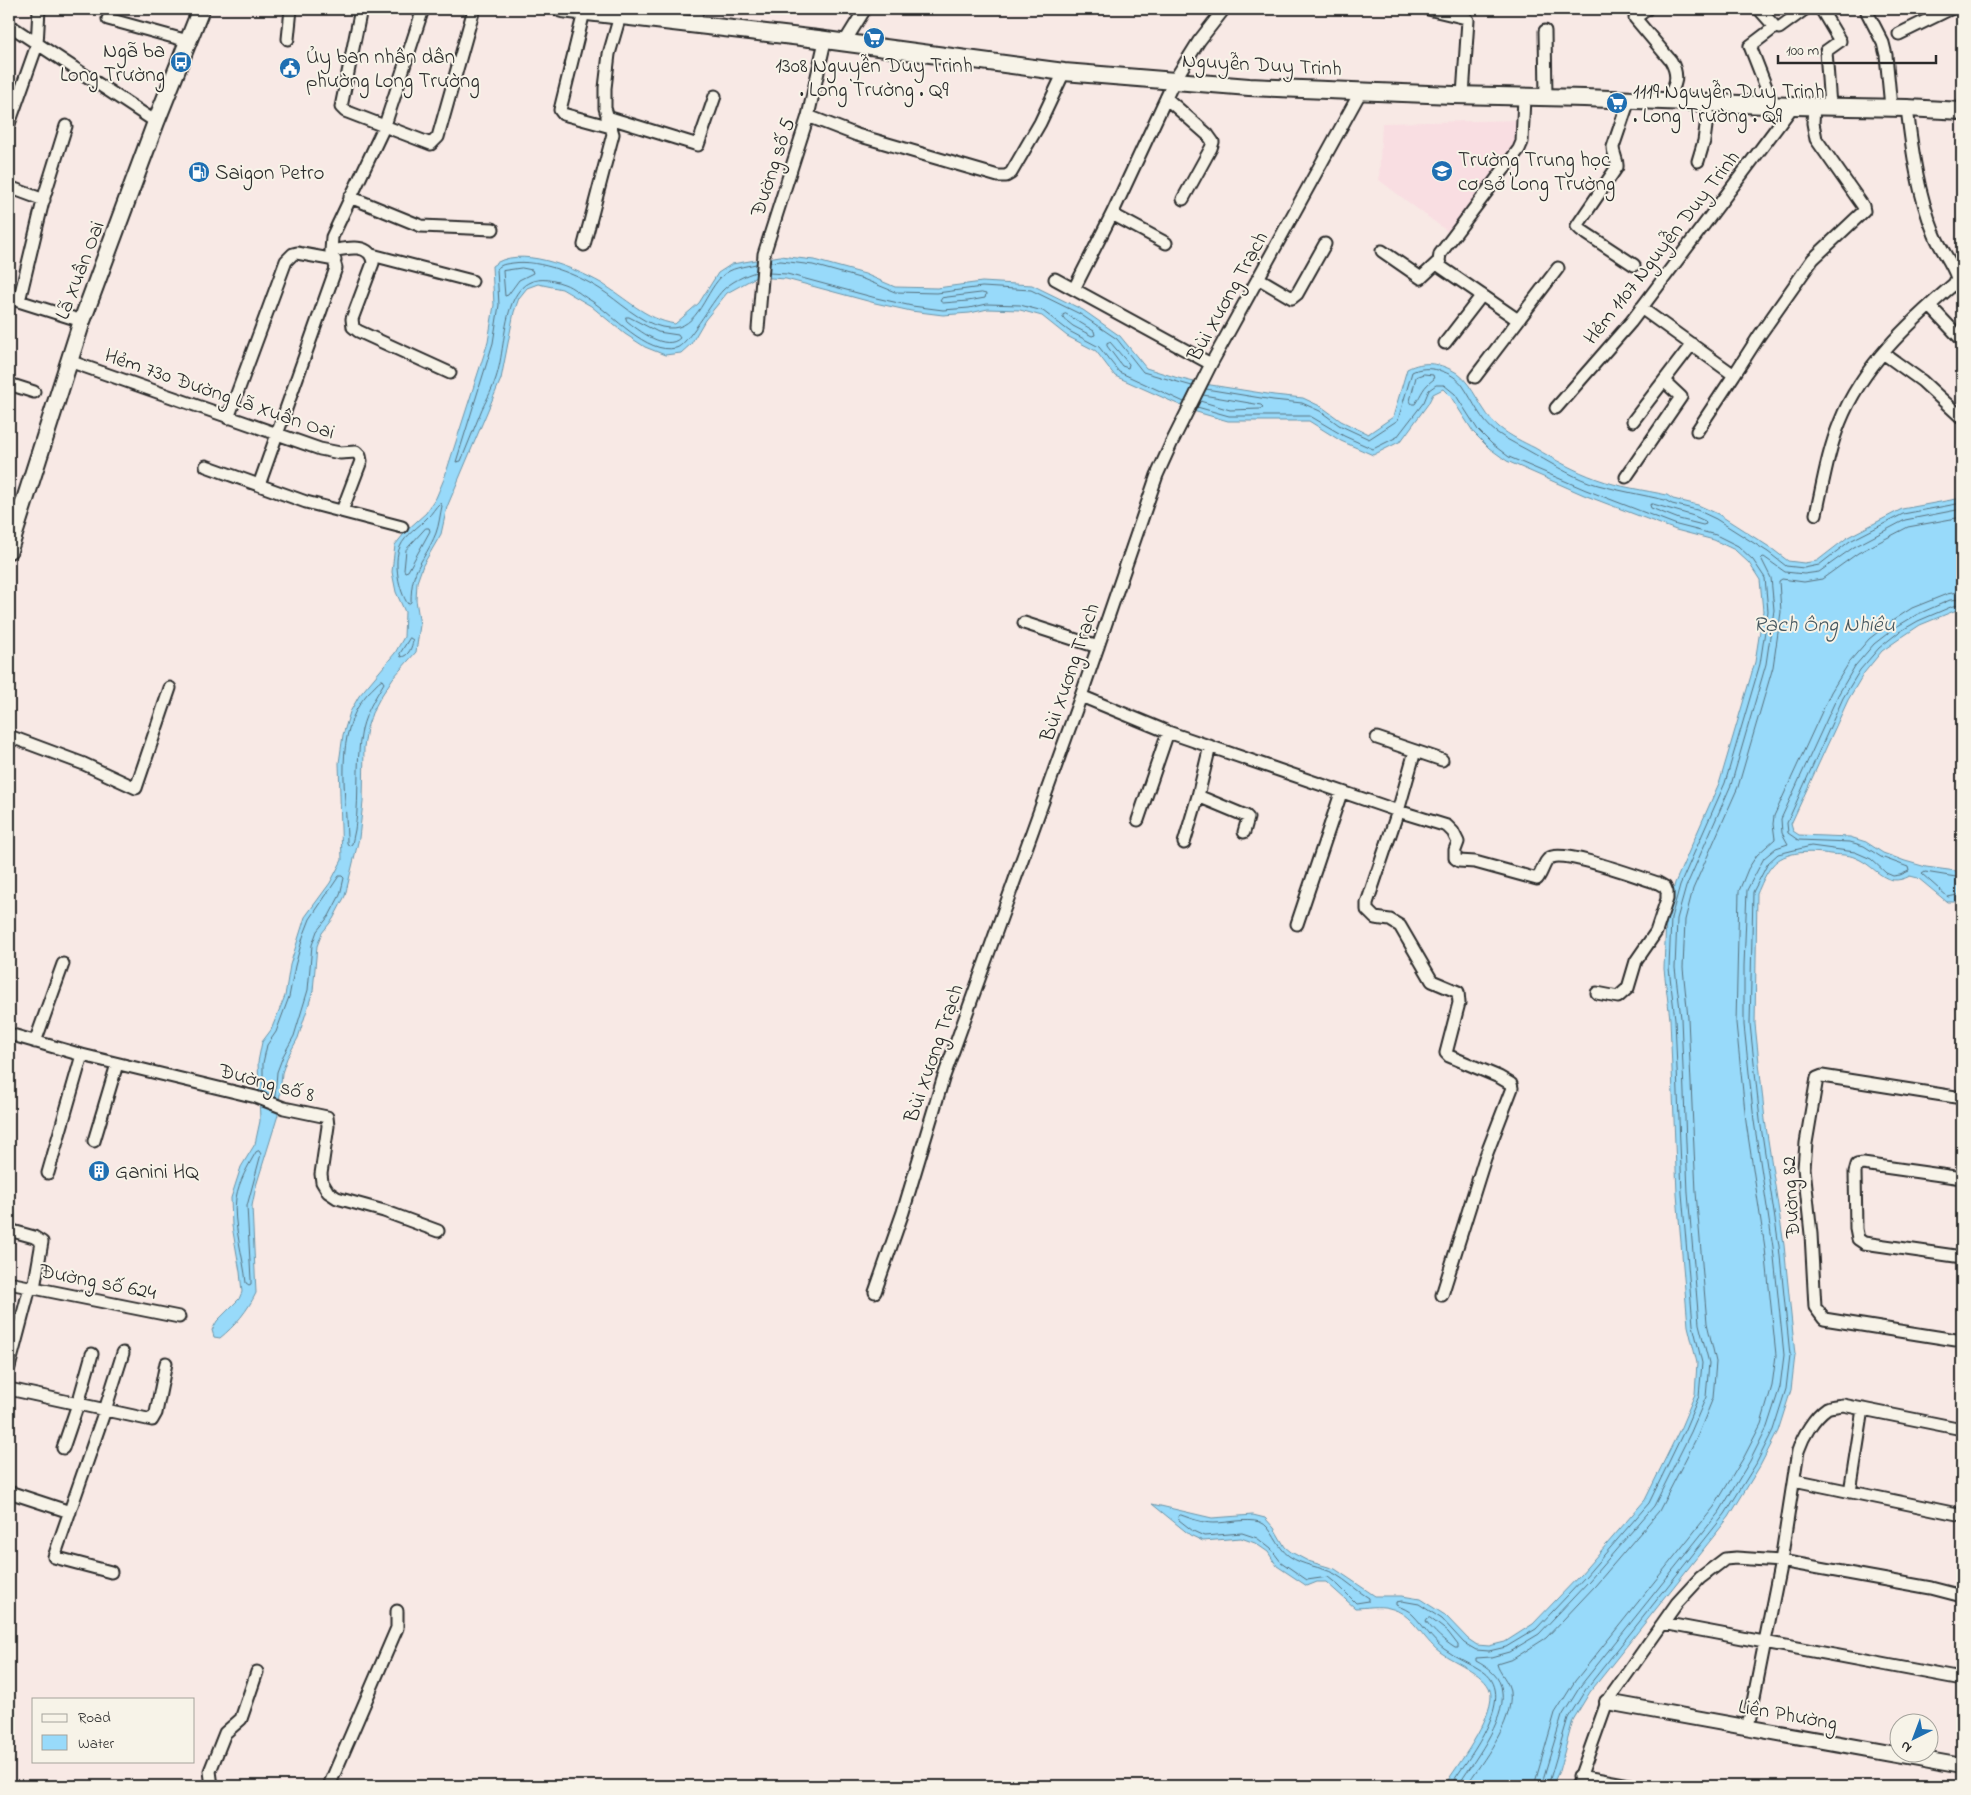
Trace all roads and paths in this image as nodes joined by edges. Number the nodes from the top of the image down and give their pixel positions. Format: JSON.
{"nodes":[{"id":1,"x":39,"y":9,"type":"edge"},
{"id":2,"x":201,"y":9,"type":"edge"},
{"id":3,"x":291,"y":9,"type":"edge"},
{"id":4,"x":361,"y":9,"type":"edge"},
{"id":5,"x":423,"y":9,"type":"edge"},
{"id":6,"x":474,"y":9,"type":"edge"},
{"id":7,"x":562,"y":9,"type":"edge"},
{"id":8,"x":865,"y":9,"type":"edge"},
{"id":9,"x":1224,"y":9,"type":"edge"},
{"id":10,"x":1433,"y":9,"type":"edge"},
{"id":11,"x":1647,"y":9,"type":"edge"},
{"id":12,"x":1759,"y":9,"type":"edge"},
{"id":13,"x":1805,"y":9,"type":"edge"},
{"id":14,"x":1821,"y":9,"type":"edge"},
{"id":15,"x":1950,"y":9,"type":"edge"},
{"id":16,"x":584,"y":12,"type":"junction"},
{"id":17,"x":1867,"y":12,"type":"dead end"},
{"id":18,"x":620,"y":16,"type":"junction"},
{"id":19,"x":697,"y":17,"type":"edge"},
{"id":20,"x":108,"y":19,"type":"dead end"},
{"id":21,"x":9,"y":26,"type":"edge"},
{"id":22,"x":1775,"y":27,"type":"junction"},
{"id":23,"x":1545,"y":31,"type":"dead end"},
{"id":24,"x":1900,"y":34,"type":"dead end"},
{"id":25,"x":288,"y":39,"type":"dead end"},
{"id":26,"x":188,"y":41,"type":"junction"},
{"id":27,"x":826,"y":41,"type":"junction"},
{"id":28,"x":844,"y":43,"type":"junction"},
{"id":29,"x":37,"y":45,"type":"junction"},
{"id":30,"x":1064,"y":72,"type":"junction"},
{"id":31,"x":1174,"y":81,"type":"junction"},
{"id":32,"x":1361,"y":91,"type":"junction"},
{"id":33,"x":715,"y":96,"type":"dead end"},
{"id":34,"x":1463,"y":96,"type":"junction"},
{"id":35,"x":1524,"y":97,"type":"junction"},
{"id":36,"x":1546,"y":97,"type":"junction"},
{"id":37,"x":1166,"y":98,"type":"junction"},
{"id":38,"x":1629,"y":100,"type":"junction"},
{"id":39,"x":1667,"y":101,"type":"junction"},
{"id":40,"x":1708,"y":103,"type":"junction"},
{"id":41,"x":1773,"y":105,"type":"junction"},
{"id":42,"x":1793,"y":106,"type":"junction"},
{"id":43,"x":1814,"y":106,"type":"junction"},
{"id":44,"x":1830,"y":106,"type":"junction"},
{"id":45,"x":1890,"y":108,"type":"junction"},
{"id":46,"x":1907,"y":108,"type":"junction"},
{"id":47,"x":1962,"y":111,"type":"edge"},
{"id":48,"x":808,"y":116,"type":"junction"},
{"id":49,"x":156,"y":122,"type":"junction"},
{"id":50,"x":609,"y":122,"type":"junction"},
{"id":51,"x":9,"y":124,"type":"edge"},
{"id":52,"x":385,"y":125,"type":"junction"},
{"id":53,"x":66,"y":126,"type":"dead end"},
{"id":54,"x":1698,"y":161,"type":"dead end"},
{"id":55,"x":9,"y":187,"type":"edge"},
{"id":56,"x":350,"y":197,"type":"junction"},
{"id":57,"x":1182,"y":199,"type":"dead end"},
{"id":58,"x":44,"y":200,"type":"junction"},
{"id":59,"x":1112,"y":214,"type":"junction"},
{"id":60,"x":494,"y":228,"type":"dead end"},
{"id":61,"x":1166,"y":243,"type":"dead end"},
{"id":62,"x":1325,"y":244,"type":"dead end"},
{"id":63,"x":584,"y":245,"type":"dead end"},
{"id":64,"x":1382,"y":251,"type":"dead end"},
{"id":65,"x":333,"y":255,"type":"junction"},
{"id":66,"x":372,"y":255,"type":"junction"},
{"id":67,"x":1439,"y":261,"type":"junction"},
{"id":68,"x":1634,"y":265,"type":"dead end"},
{"id":69,"x":1558,"y":268,"type":"dead end"},
{"id":70,"x":1258,"y":278,"type":"junction"},
{"id":71,"x":1055,"y":279,"type":"dead end"},
{"id":72,"x":472,"y":281,"type":"dead end"},
{"id":73,"x":1074,"y":289,"type":"junction"},
{"id":74,"x":1482,"y":295,"type":"junction"},
{"id":75,"x":14,"y":299,"type":"edge"},
{"id":76,"x":1930,"y":306,"type":"junction"},
{"id":77,"x":1641,"y":308,"type":"junction"},
{"id":78,"x":1518,"y":320,"type":"junction"},
{"id":79,"x":82,"y":321,"type":"junction"},
{"id":80,"x":758,"y":329,"type":"dead end"},
{"id":81,"x":1962,"y":340,"type":"edge"},
{"id":82,"x":1445,"y":343,"type":"dead end"},
{"id":83,"x":1692,"y":344,"type":"junction"},
{"id":84,"x":1883,"y":353,"type":"junction"},
{"id":85,"x":69,"y":360,"type":"junction"},
{"id":86,"x":1210,"y":364,"type":"junction"},
{"id":87,"x":450,"y":373,"type":"dead end"},
{"id":88,"x":1734,"y":375,"type":"junction"},
{"id":89,"x":1476,"y":377,"type":"dead end"},
{"id":90,"x":1664,"y":381,"type":"junction"},
{"id":91,"x":9,"y":384,"type":"edge"},
{"id":92,"x":34,"y":392,"type":"dead end"},
{"id":93,"x":1556,"y":408,"type":"dead end"},
{"id":94,"x":228,"y":418,"type":"junction"},
{"id":95,"x":1962,"y":418,"type":"edge"},
{"id":96,"x":1633,"y":421,"type":"dead end"},
{"id":97,"x":1697,"y":431,"type":"dead end"},
{"id":98,"x":276,"y":434,"type":"junction"},
{"id":99,"x":206,"y":466,"type":"dead end"},
{"id":100,"x":1626,"y":477,"type":"dead end"},
{"id":101,"x":259,"y":485,"type":"junction"},
{"id":102,"x":342,"y":512,"type":"junction"},
{"id":103,"x":1816,"y":514,"type":"dead end"},
{"id":104,"x":402,"y":527,"type":"dead end"},
{"id":105,"x":9,"y":550,"type":"edge"},
{"id":106,"x":1024,"y":623,"type":"dead end"},
{"id":107,"x":1098,"y":647,"type":"junction"},
{"id":108,"x":170,"y":688,"type":"dead end"},
{"id":109,"x":1081,"y":696,"type":"junction"},
{"id":110,"x":1168,"y":732,"type":"junction"},
{"id":111,"x":9,"y":736,"type":"edge"},
{"id":112,"x":1377,"y":738,"type":"dead end"},
{"id":113,"x":1210,"y":746,"type":"junction"},
{"id":114,"x":1415,"y":751,"type":"junction"},
{"id":115,"x":1442,"y":760,"type":"dead end"},
{"id":116,"x":1341,"y":793,"type":"junction"},
{"id":117,"x":1198,"y":796,"type":"junction"},
{"id":118,"x":1398,"y":811,"type":"junction"},
{"id":119,"x":1138,"y":820,"type":"dead end"},
{"id":120,"x":1244,"y":832,"type":"dead end"},
{"id":121,"x":1184,"y":843,"type":"dead end"},
{"id":122,"x":1297,"y":924,"type":"dead end"},
{"id":123,"x":63,"y":964,"type":"dead end"},
{"id":124,"x":1597,"y":993,"type":"dead end"},
{"id":125,"x":9,"y":1034,"type":"edge"},
{"id":126,"x":36,"y":1042,"type":"junction"},
{"id":127,"x":82,"y":1055,"type":"junction"},
{"id":128,"x":118,"y":1064,"type":"junction"},
{"id":129,"x":1962,"y":1098,"type":"edge"},
{"id":130,"x":94,"y":1141,"type":"dead end"},
{"id":131,"x":48,"y":1173,"type":"dead end"},
{"id":132,"x":1962,"y":1178,"type":"edge"},
{"id":133,"x":9,"y":1230,"type":"edge"},
{"id":134,"x":438,"y":1231,"type":"dead end"},
{"id":135,"x":1962,"y":1257,"type":"edge"},
{"id":136,"x":9,"y":1283,"type":"edge"},
{"id":137,"x":32,"y":1288,"type":"junction"},
{"id":138,"x":875,"y":1292,"type":"dead end"},
{"id":139,"x":1442,"y":1295,"type":"dead end"},
{"id":140,"x":179,"y":1317,"type":"dead end"},
{"id":141,"x":1962,"y":1341,"type":"edge"},
{"id":142,"x":123,"y":1353,"type":"dead end"},
{"id":143,"x":92,"y":1354,"type":"dead end"},
{"id":144,"x":166,"y":1363,"type":"dead end"},
{"id":145,"x":9,"y":1367,"type":"edge"},
{"id":146,"x":9,"y":1389,"type":"edge"},
{"id":147,"x":78,"y":1404,"type":"junction"},
{"id":148,"x":1863,"y":1409,"type":"junction"},
{"id":149,"x":105,"y":1410,"type":"junction"},
{"id":150,"x":1962,"y":1429,"type":"edge"},
{"id":151,"x":63,"y":1448,"type":"dead end"},
{"id":152,"x":1794,"y":1480,"type":"junction"},
{"id":153,"x":9,"y":1492,"type":"edge"},
{"id":154,"x":1850,"y":1492,"type":"junction"},
{"id":155,"x":70,"y":1512,"type":"junction"},
{"id":156,"x":1962,"y":1515,"type":"edge"},
{"id":157,"x":1781,"y":1561,"type":"junction"},
{"id":158,"x":111,"y":1572,"type":"dead end"},
{"id":159,"x":1962,"y":1596,"type":"edge"},
{"id":160,"x":396,"y":1611,"type":"dead end"},
{"id":161,"x":1663,"y":1622,"type":"junction"},
{"id":162,"x":1766,"y":1642,"type":"junction"},
{"id":163,"x":256,"y":1672,"type":"dead end"},
{"id":164,"x":1962,"y":1679,"type":"edge"},
{"id":165,"x":1607,"y":1702,"type":"junction"},
{"id":166,"x":1748,"y":1727,"type":"junction"},
{"id":167,"x":1962,"y":1766,"type":"edge"},
{"id":168,"x":1578,"y":1781,"type":"edge"},
{"id":169,"x":212,"y":1786,"type":"edge"},
{"id":170,"x":329,"y":1786,"type":"edge"},
{"id":171,"x":1635,"y":1786,"type":"edge"}],
"edges":[{"from":1,"to":29,"type":"street"},
{"from":2,"to":26,"type":"main road","name":"Lã Xuân Oai"},
{"from":3,"to":25,"type":"street"},
{"from":4,"to":52,"type":"street"},
{"from":5,"to":52,"type":"street"},
{"from":6,"to":52,"type":"street"},
{"from":7,"to":16,"type":"main road","name":"Nguyễn Duy Trinh"},
{"from":8,"to":28,"type":"street"},
{"from":9,"to":31,"type":"street"},
{"from":10,"to":34,"type":"street"},
{"from":11,"to":39,"type":"street"},
{"from":12,"to":22,"type":"street"},
{"from":13,"to":22,"type":"street"},
{"from":14,"to":44,"type":"street"},
{"from":15,"to":24,"type":"street"},
{"from":16,"to":18,"type":"main road","name":"Nguyễn Duy Trinh"},
{"from":16,"to":50,"type":"street"},
{"from":17,"to":45,"type":"street"},
{"from":18,"to":19,"type":"main road","name":"Nguyễn Duy Trinh"},
{"from":18,"to":50,"type":"street"},
{"from":19,"to":27,"type":"main road","name":"Nguyễn Duy Trinh"},
{"from":20,"to":26,"type":"street"},
{"from":21,"to":29,"type":"street"},
{"from":22,"to":41,"type":"street"},
{"from":23,"to":36,"type":"street"},
{"from":26,"to":49,"type":"main road","name":"Lã Xuân Oai"},
{"from":27,"to":28,"type":"main road","name":"Nguyễn Duy Trinh"},
{"from":27,"to":48,"type":"street","name":"Đường số 5"},
{"from":28,"to":30,"type":"main road","name":"Nguyễn Duy Trinh"},
{"from":29,"to":49,"type":"street"},
{"from":29,"to":51,"type":"street"},
{"from":30,"to":31,"type":"main road","name":"Nguyễn Duy Trinh"},
{"from":30,"to":48,"type":"street"},
{"from":31,"to":32,"type":"main road","name":"Nguyễn Duy Trinh"},
{"from":31,"to":37,"type":"street"},
{"from":32,"to":34,"type":"main road","name":"Nguyễn Duy Trinh"},
{"from":32,"to":70,"type":"street","name":"Bùi Xương Trạch"},
{"from":33,"to":50,"type":"street"},
{"from":34,"to":35,"type":"main road","name":"Nguyễn Duy Trinh"},
{"from":35,"to":36,"type":"main road","name":"Nguyễn Duy Trinh"},
{"from":35,"to":67,"type":"street"},
{"from":36,"to":38,"type":"main road","name":"Nguyễn Duy Trinh"},
{"from":37,"to":57,"type":"street"},
{"from":37,"to":59,"type":"street"},
{"from":38,"to":39,"type":"main road","name":"Nguyễn Duy Trinh"},
{"from":38,"to":68,"type":"street"},
{"from":39,"to":40,"type":"main road","name":"Nguyễn Duy Trinh"},
{"from":40,"to":41,"type":"main road","name":"Nguyễn Duy Trinh"},
{"from":40,"to":54,"type":"street"},
{"from":41,"to":42,"type":"main road","name":"Nguyễn Duy Trinh"},
{"from":42,"to":43,"type":"main road","name":"Nguyễn Duy Trinh"},
{"from":42,"to":77,"type":"street","name":"Hẻm 1107 Nguyễn Duy Trinh"},
{"from":43,"to":44,"type":"main road","name":"Nguyễn Duy Trinh"},
{"from":43,"to":88,"type":"street"},
{"from":44,"to":45,"type":"main road","name":"Nguyễn Duy Trinh"},
{"from":45,"to":46,"type":"main road","name":"Nguyễn Duy Trinh"},
{"from":46,"to":47,"type":"main road","name":"Nguyễn Duy Trinh"},
{"from":46,"to":76,"type":"street"},
{"from":48,"to":80,"type":"street","name":"Đường số 5"},
{"from":49,"to":79,"type":"main road","name":"Lã Xuân Oai"},
{"from":50,"to":63,"type":"street"},
{"from":52,"to":56,"type":"street"},
{"from":53,"to":58,"type":"street"},
{"from":55,"to":58,"type":"street"},
{"from":56,"to":60,"type":"street"},
{"from":56,"to":65,"type":"street"},
{"from":58,"to":75,"type":"street"},
{"from":59,"to":61,"type":"street"},
{"from":59,"to":73,"type":"street"},
{"from":62,"to":70,"type":"street"},
{"from":64,"to":67,"type":"street"},
{"from":65,"to":66,"type":"street"},
{"from":65,"to":94,"type":"street"},
{"from":65,"to":98,"type":"street"},
{"from":66,"to":72,"type":"street"},
{"from":66,"to":87,"type":"street"},
{"from":67,"to":74,"type":"street"},
{"from":69,"to":78,"type":"street"},
{"from":70,"to":86,"type":"street","name":"Bùi Xương Trạch"},
{"from":71,"to":73,"type":"street"},
{"from":73,"to":86,"type":"street"},
{"from":74,"to":78,"type":"street"},
{"from":74,"to":82,"type":"street"},
{"from":75,"to":79,"type":"street"},
{"from":76,"to":81,"type":"street"},
{"from":76,"to":84,"type":"street"},
{"from":77,"to":83,"type":"street"},
{"from":77,"to":93,"type":"street","name":"Hẻm 1107 Nguyễn Duy Trinh"},
{"from":78,"to":89,"type":"street"},
{"from":79,"to":85,"type":"main road","name":"Lã Xuân Oai"},
{"from":83,"to":88,"type":"street"},
{"from":83,"to":90,"type":"street"},
{"from":84,"to":95,"type":"street"},
{"from":84,"to":103,"type":"street"},
{"from":85,"to":94,"type":"street","name":"Hẻm 730 Đường Lã Xuân Oai"},
{"from":85,"to":105,"type":"main road","name":"Lã Xuân Oai"},
{"from":86,"to":107,"type":"street","name":"Bùi Xương Trạch"},
{"from":88,"to":97,"type":"street"},
{"from":90,"to":96,"type":"street"},
{"from":90,"to":100,"type":"street"},
{"from":91,"to":92,"type":"street"},
{"from":94,"to":98,"type":"street","name":"Hẻm 730 Đường Lã Xuân Oai"},
{"from":98,"to":101,"type":"street"},
{"from":98,"to":102,"type":"street","name":"Hẻm 730 Đường Lã Xuân Oai"},
{"from":99,"to":101,"type":"street"},
{"from":101,"to":102,"type":"street"},
{"from":102,"to":104,"type":"street"},
{"from":106,"to":107,"type":"street"},
{"from":107,"to":109,"type":"street","name":"Bùi Xương Trạch"},
{"from":108,"to":111,"type":"street"},
{"from":109,"to":110,"type":"street"},
{"from":109,"to":138,"type":"street","name":"Bùi Xương Trạch"},
{"from":110,"to":113,"type":"street"},
{"from":110,"to":119,"type":"street"},
{"from":112,"to":114,"type":"street"},
{"from":113,"to":116,"type":"street"},
{"from":113,"to":117,"type":"street"},
{"from":114,"to":115,"type":"street"},
{"from":114,"to":118,"type":"street"},
{"from":116,"to":118,"type":"street"},
{"from":116,"to":122,"type":"street"},
{"from":117,"to":120,"type":"street"},
{"from":117,"to":121,"type":"street"},
{"from":118,"to":124,"type":"street"},
{"from":118,"to":139,"type":"street"},
{"from":123,"to":126,"type":"street"},
{"from":125,"to":126,"type":"street","name":"Đường số 8"},
{"from":126,"to":127,"type":"street","name":"Đường số 8"},
{"from":127,"to":128,"type":"street","name":"Đường số 8"},
{"from":127,"to":131,"type":"street"},
{"from":128,"to":130,"type":"street"},
{"from":128,"to":134,"type":"street","name":"Đường số 8"},
{"from":129,"to":141,"type":"street","name":"Đường 82"},
{"from":132,"to":135,"type":"street"},
{"from":133,"to":137,"type":"street"},
{"from":136,"to":137,"type":"street","name":"Đường số 624"},
{"from":137,"to":140,"type":"street","name":"Đường số 624"},
{"from":137,"to":145,"type":"street"},
{"from":142,"to":149,"type":"street"},
{"from":143,"to":147,"type":"street"},
{"from":144,"to":149,"type":"street"},
{"from":146,"to":147,"type":"street"},
{"from":147,"to":149,"type":"street"},
{"from":147,"to":151,"type":"street"},
{"from":148,"to":150,"type":"street"},
{"from":148,"to":152,"type":"street"},
{"from":148,"to":154,"type":"street"},
{"from":149,"to":155,"type":"street"},
{"from":152,"to":154,"type":"street"},
{"from":152,"to":157,"type":"street"},
{"from":153,"to":155,"type":"street"},
{"from":154,"to":156,"type":"street"},
{"from":155,"to":158,"type":"street"},
{"from":157,"to":159,"type":"street"},
{"from":157,"to":161,"type":"street"},
{"from":157,"to":162,"type":"street"},
{"from":160,"to":170,"type":"street"},
{"from":161,"to":162,"type":"street"},
{"from":161,"to":165,"type":"street"},
{"from":162,"to":164,"type":"street"},
{"from":162,"to":166,"type":"street"},
{"from":163,"to":169,"type":"street"},
{"from":165,"to":166,"type":"street","name":"Liên Phường"},
{"from":165,"to":168,"type":"street"},
{"from":166,"to":167,"type":"street","name":"Liên Phường"},
{"from":168,"to":171,"type":"street"}]}
